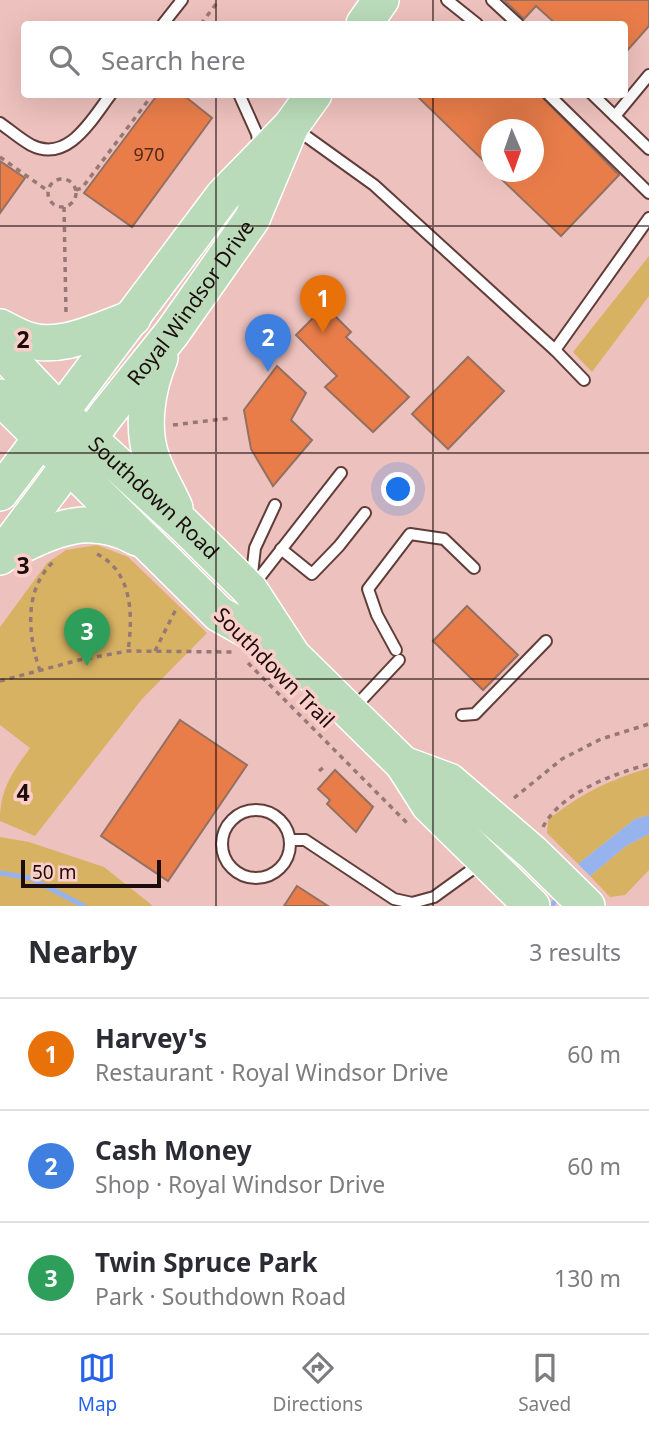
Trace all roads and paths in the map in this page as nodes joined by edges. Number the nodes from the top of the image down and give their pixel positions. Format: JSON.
{"nodes":[{"id":1,"x":182,"y":0,"type":"edge"},
{"id":2,"x":219,"y":0,"type":"edge"},
{"id":3,"x":382,"y":0,"type":"edge"},
{"id":4,"x":447,"y":0,"type":"edge"},
{"id":5,"x":492,"y":0,"type":"edge"},
{"id":6,"x":165,"y":21,"type":"edge"},
{"id":7,"x":203,"y":21,"type":"edge"},
{"id":8,"x":366,"y":21,"type":"edge"},
{"id":9,"x":473,"y":21,"type":"edge"},
{"id":10,"x":515,"y":21,"type":"edge"},
{"id":11,"x":649,"y":75,"type":"edge"},
{"id":12,"x":108,"y":98,"type":"edge"},
{"id":13,"x":150,"y":98,"type":"edge"},
{"id":14,"x":241,"y":98,"type":"edge"},
{"id":15,"x":311,"y":98,"type":"edge"},
{"id":16,"x":552,"y":98,"type":"edge"},
{"id":17,"x":596,"y":98,"type":"edge"},
{"id":18,"x":615,"y":116,"type":"junction"},
{"id":19,"x":0,"y":123,"type":"edge"},
{"id":20,"x":291,"y":126,"type":"junction"},
{"id":21,"x":649,"y":149,"type":"edge"},
{"id":22,"x":0,"y":157,"type":"edge"},
{"id":23,"x":261,"y":157,"type":"junction"},
{"id":24,"x":76,"y":190,"type":"junction"},
{"id":25,"x":48,"y":191,"type":"junction"},
{"id":26,"x":649,"y":193,"type":"edge"},
{"id":27,"x":64,"y":207,"type":"junction"},
{"id":28,"x":649,"y":218,"type":"edge"},
{"id":29,"x":66,"y":316,"type":"dead end"},
{"id":30,"x":133,"y":318,"type":"junction"},
{"id":31,"x":0,"y":327,"type":"edge"},
{"id":32,"x":172,"y":332,"type":"junction"},
{"id":33,"x":0,"y":349,"type":"edge"},
{"id":34,"x":555,"y":350,"type":"junction"},
{"id":35,"x":584,"y":380,"type":"dead end"},
{"id":36,"x":0,"y":397,"type":"edge"},
{"id":37,"x":230,"y":418,"type":"dead end"},
{"id":38,"x":51,"y":424,"type":"junction"},
{"id":39,"x":168,"y":425,"type":"dead end"},
{"id":40,"x":79,"y":451,"type":"junction"},
{"id":41,"x":341,"y":473,"type":"dead end"},
{"id":42,"x":0,"y":493,"type":"edge"},
{"id":43,"x":275,"y":505,"type":"dead end"},
{"id":44,"x":365,"y":513,"type":"dead end"},
{"id":45,"x":183,"y":524,"type":"junction"},
{"id":46,"x":148,"y":544,"type":"junction"},
{"id":47,"x":281,"y":549,"type":"junction"},
{"id":48,"x":93,"y":552,"type":"dead end"},
{"id":49,"x":0,"y":557,"type":"edge"},
{"id":50,"x":57,"y":557,"type":"dead end"},
{"id":51,"x":474,"y":568,"type":"dead end"},
{"id":52,"x":250,"y":590,"type":"junction"},
{"id":53,"x":176,"y":609,"type":"dead end"},
{"id":54,"x":546,"y":641,"type":"dead end"},
{"id":55,"x":228,"y":643,"type":"dead end"},
{"id":56,"x":128,"y":651,"type":"junction"},
{"id":57,"x":155,"y":651,"type":"junction"},
{"id":58,"x":293,"y":656,"type":"junction"},
{"id":59,"x":247,"y":661,"type":"dead end"},
{"id":60,"x":40,"y":671,"type":"junction"},
{"id":61,"x":0,"y":681,"type":"edge"},
{"id":62,"x":350,"y":711,"type":"junction"},
{"id":63,"x":463,"y":715,"type":"dead end"},
{"id":64,"x":649,"y":724,"type":"edge"},
{"id":65,"x":403,"y":764,"type":"junction"},
{"id":66,"x":649,"y":764,"type":"edge"},
{"id":67,"x":325,"y":766,"type":"dead end"},
{"id":68,"x":319,"y":771,"type":"dead end"},
{"id":69,"x":514,"y":798,"type":"dead end"},
{"id":70,"x":411,"y":828,"type":"dead end"},
{"id":71,"x":290,"y":840,"type":"junction"},
{"id":72,"x":538,"y":840,"type":"junction"},
{"id":73,"x":495,"y":870,"type":"junction"},
{"id":74,"x":532,"y":906,"type":"edge"},
{"id":75,"x":587,"y":906,"type":"edge"}],
"edges":[{"from":1,"to":6,"type":"lane"},
{"from":2,"to":7,"type":"path"},
{"from":3,"to":8,"type":"main road"},
{"from":4,"to":9,"type":"lane"},
{"from":5,"to":10,"type":"lane"},
{"from":11,"to":18,"type":"lane"},
{"from":12,"to":19,"type":"lane"},
{"from":13,"to":24,"type":"path"},
{"from":14,"to":23,"type":"lane"},
{"from":15,"to":20,"type":"main road","name":"Royal Windsor Drive"},
{"from":16,"to":26,"type":"lane"},
{"from":17,"to":18,"type":"lane"},
{"from":18,"to":21,"type":"lane"},
{"from":20,"to":23,"type":"main road","name":"Royal Windsor Drive"},
{"from":20,"to":32,"type":"main road","name":"Royal Windsor Drive"},
{"from":20,"to":34,"type":"lane"},
{"from":22,"to":25,"type":"path"},
{"from":23,"to":30,"type":"main road","name":"Royal Windsor Drive"},
{"from":24,"to":25,"type":"path"},
{"from":24,"to":27,"type":"path"},
{"from":25,"to":27,"type":"path"},
{"from":27,"to":29,"type":"path"},
{"from":28,"to":34,"type":"lane"},
{"from":30,"to":31,"type":"main road"},
{"from":30,"to":38,"type":"main road","name":"Royal Windsor Drive"},
{"from":32,"to":40,"type":"main road","name":"Royal Windsor Drive"},
{"from":32,"to":45,"type":"main road"},
{"from":33,"to":38,"type":"main road","name":"Southdown Road"},
{"from":34,"to":35,"type":"lane"},
{"from":36,"to":38,"type":"main road","name":"Southdown Road"},
{"from":37,"to":39,"type":"path"},
{"from":38,"to":40,"type":"main road","name":"Southdown Road"},
{"from":38,"to":42,"type":"main road","name":"Royal Windsor Drive"},
{"from":40,"to":45,"type":"main road","name":"Southdown Road"},
{"from":40,"to":46,"type":"main road","name":"Southdown Road"},
{"from":40,"to":49,"type":"main road","name":"Royal Windsor Drive"},
{"from":41,"to":47,"type":"lane"},
{"from":43,"to":52,"type":"lane"},
{"from":44,"to":47,"type":"lane"},
{"from":45,"to":52,"type":"main road","name":"Southdown Road"},
{"from":46,"to":49,"type":"main road"},
{"from":46,"to":58,"type":"main road","name":"Southdown Road"},
{"from":47,"to":52,"type":"lane"},
{"from":48,"to":56,"type":"path"},
{"from":50,"to":60,"type":"path"},
{"from":51,"to":62,"type":"lane"},
{"from":52,"to":58,"type":"main road","name":"Southdown Road"},
{"from":53,"to":57,"type":"path"},
{"from":54,"to":63,"type":"lane"},
{"from":55,"to":57,"type":"path","name":"Southdown Trail"},
{"from":56,"to":57,"type":"path"},
{"from":56,"to":60,"type":"path"},
{"from":58,"to":62,"type":"main road","name":"Southdown Road"},
{"from":59,"to":70,"type":"path","name":"Southdown Trail"},
{"from":60,"to":61,"type":"path"},
{"from":62,"to":65,"type":"main road","name":"Southdown Road"},
{"from":64,"to":69,"type":"path"},
{"from":65,"to":72,"type":"main road","name":"Southdown Road"},
{"from":65,"to":73,"type":"main road","name":"Southdown Road"},
{"from":66,"to":72,"type":"path"},
{"from":67,"to":68,"type":"path"},
{"from":71,"to":71,"type":"lane"},
{"from":71,"to":73,"type":"lane"},
{"from":72,"to":75,"type":"main road","name":"Southdown Road"},
{"from":73,"to":74,"type":"main road","name":"Southdown Road"}]}
